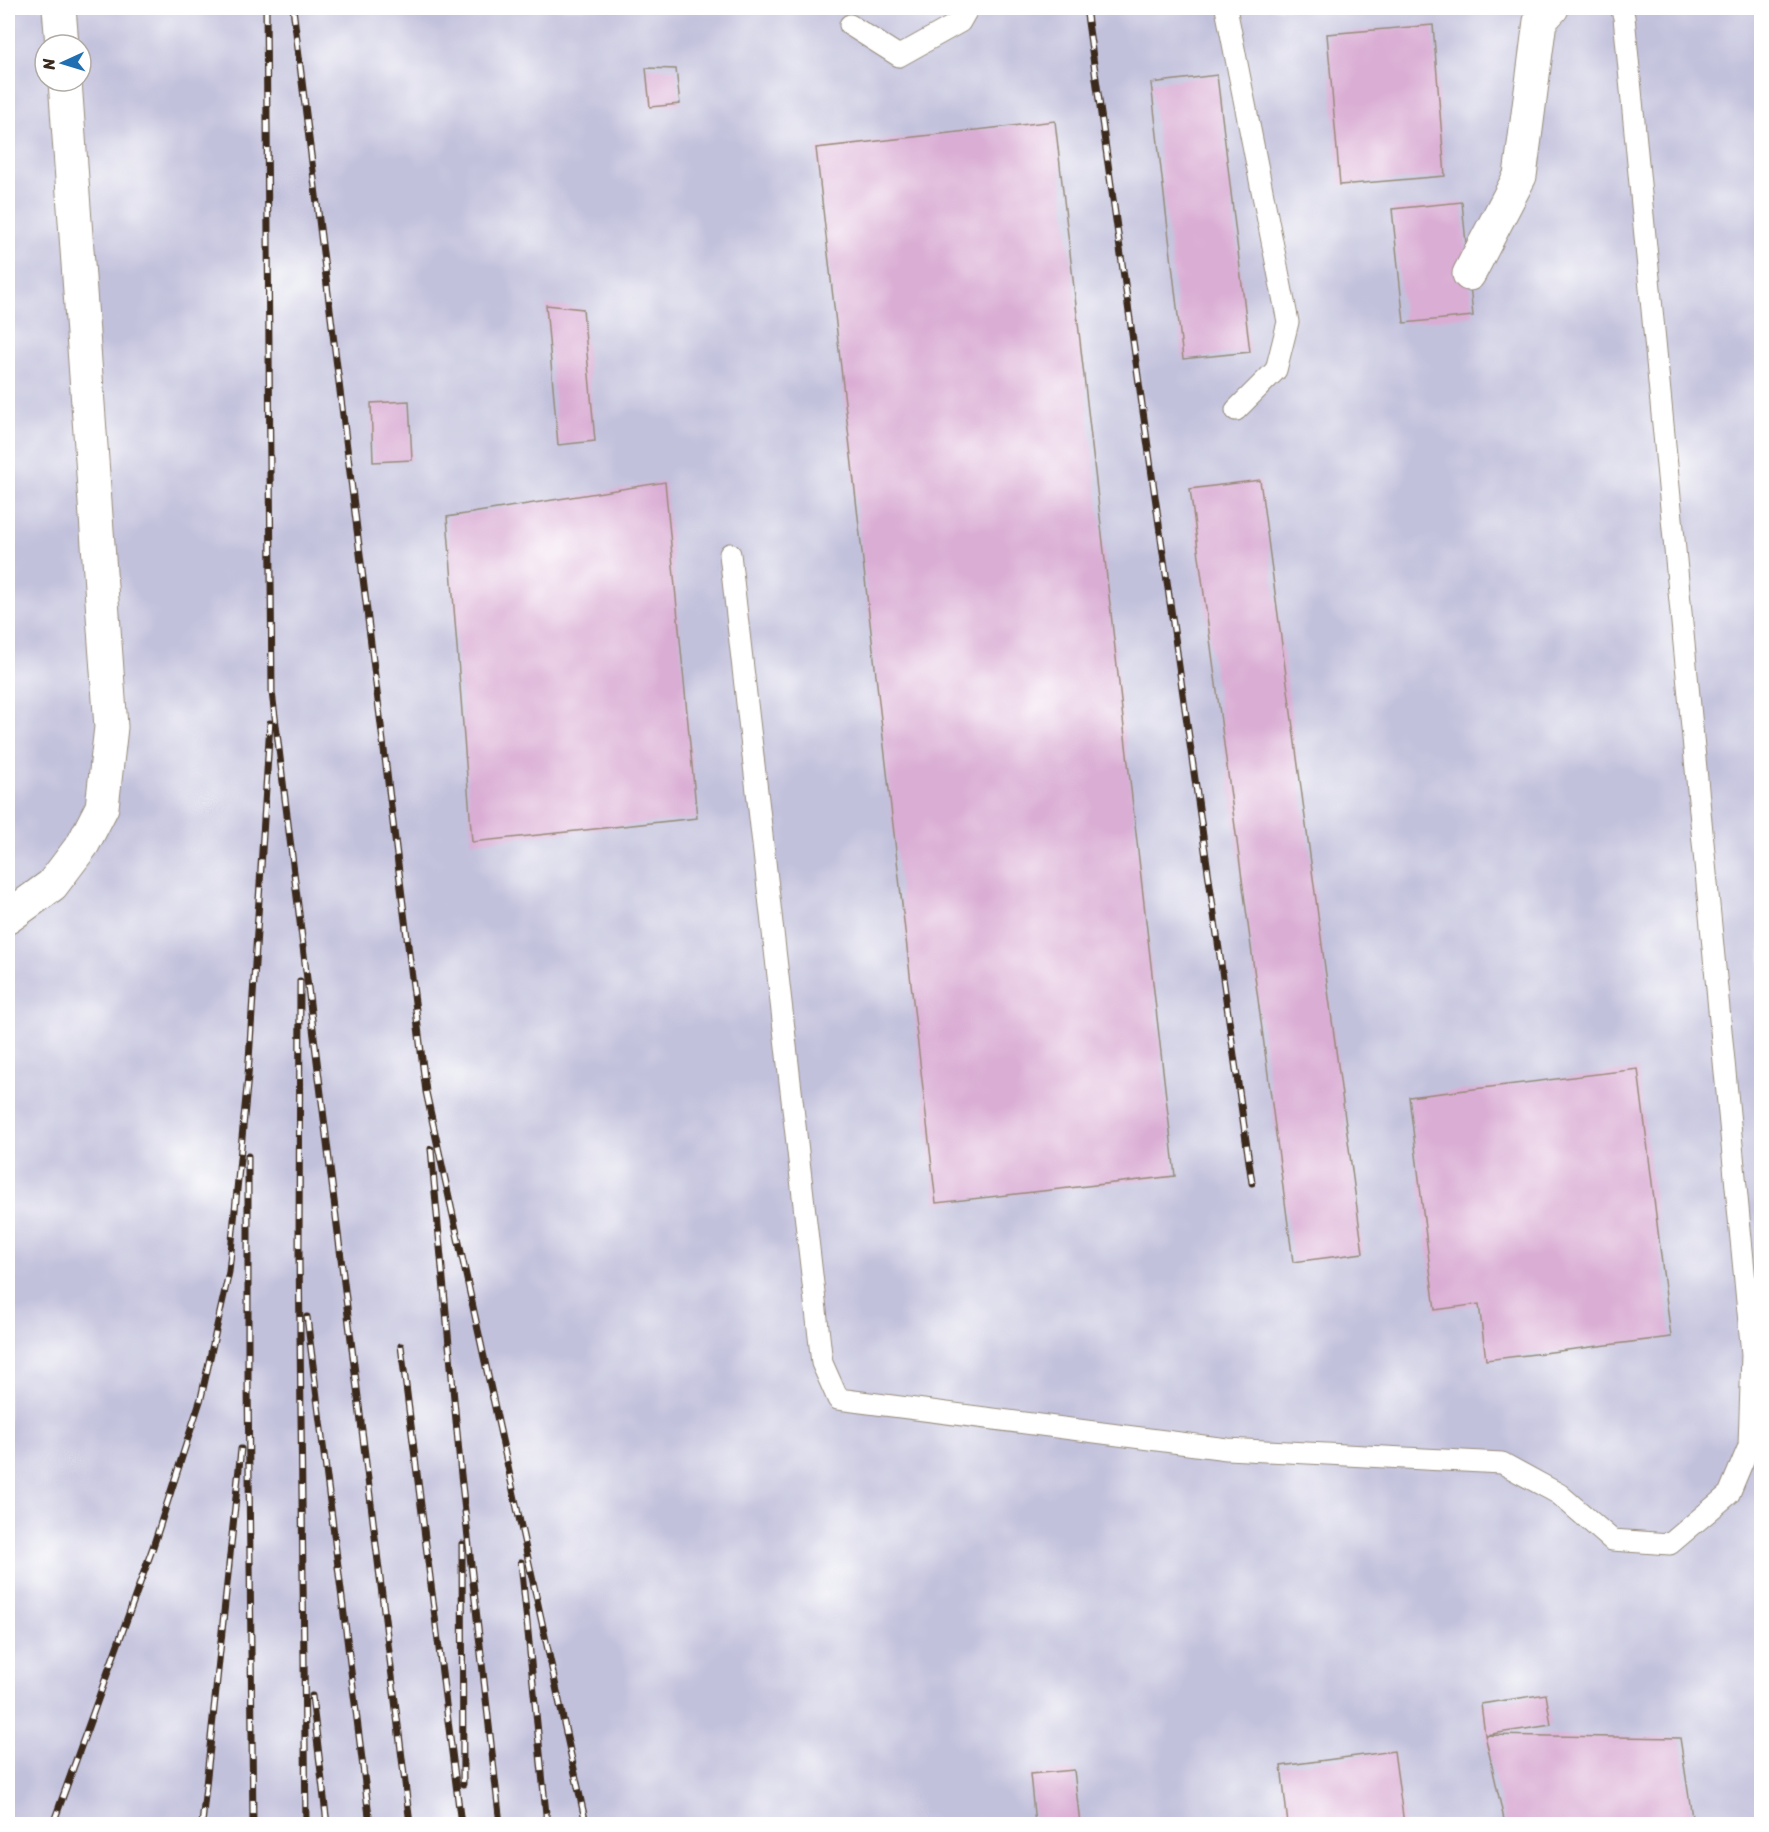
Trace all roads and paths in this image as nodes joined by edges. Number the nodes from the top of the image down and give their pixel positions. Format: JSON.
{"nodes":[{"id":1,"x":59,"y":8,"type":"edge"},
{"id":2,"x":968,"y":8,"type":"edge"},
{"id":3,"x":1226,"y":8,"type":"edge"},
{"id":4,"x":1552,"y":8,"type":"edge"},
{"id":5,"x":1622,"y":8,"type":"edge"},
{"id":6,"x":850,"y":25,"type":"dead end"},
{"id":7,"x":61,"y":33,"type":"edge"},
{"id":8,"x":66,"y":93,"type":"edge"},
{"id":9,"x":1469,"y":274,"type":"dead end"},
{"id":10,"x":1236,"y":410,"type":"dead end"},
{"id":11,"x":730,"y":554,"type":"dead end"},
{"id":12,"x":8,"y":917,"type":"edge"}],
"edges":[{"from":1,"to":7,"type":"street"},
{"from":2,"to":6,"type":"lane"},
{"from":3,"to":10,"type":"lane"},
{"from":4,"to":9,"type":"street"},
{"from":5,"to":11,"type":"lane"},
{"from":8,"to":12,"type":"street"}]}
